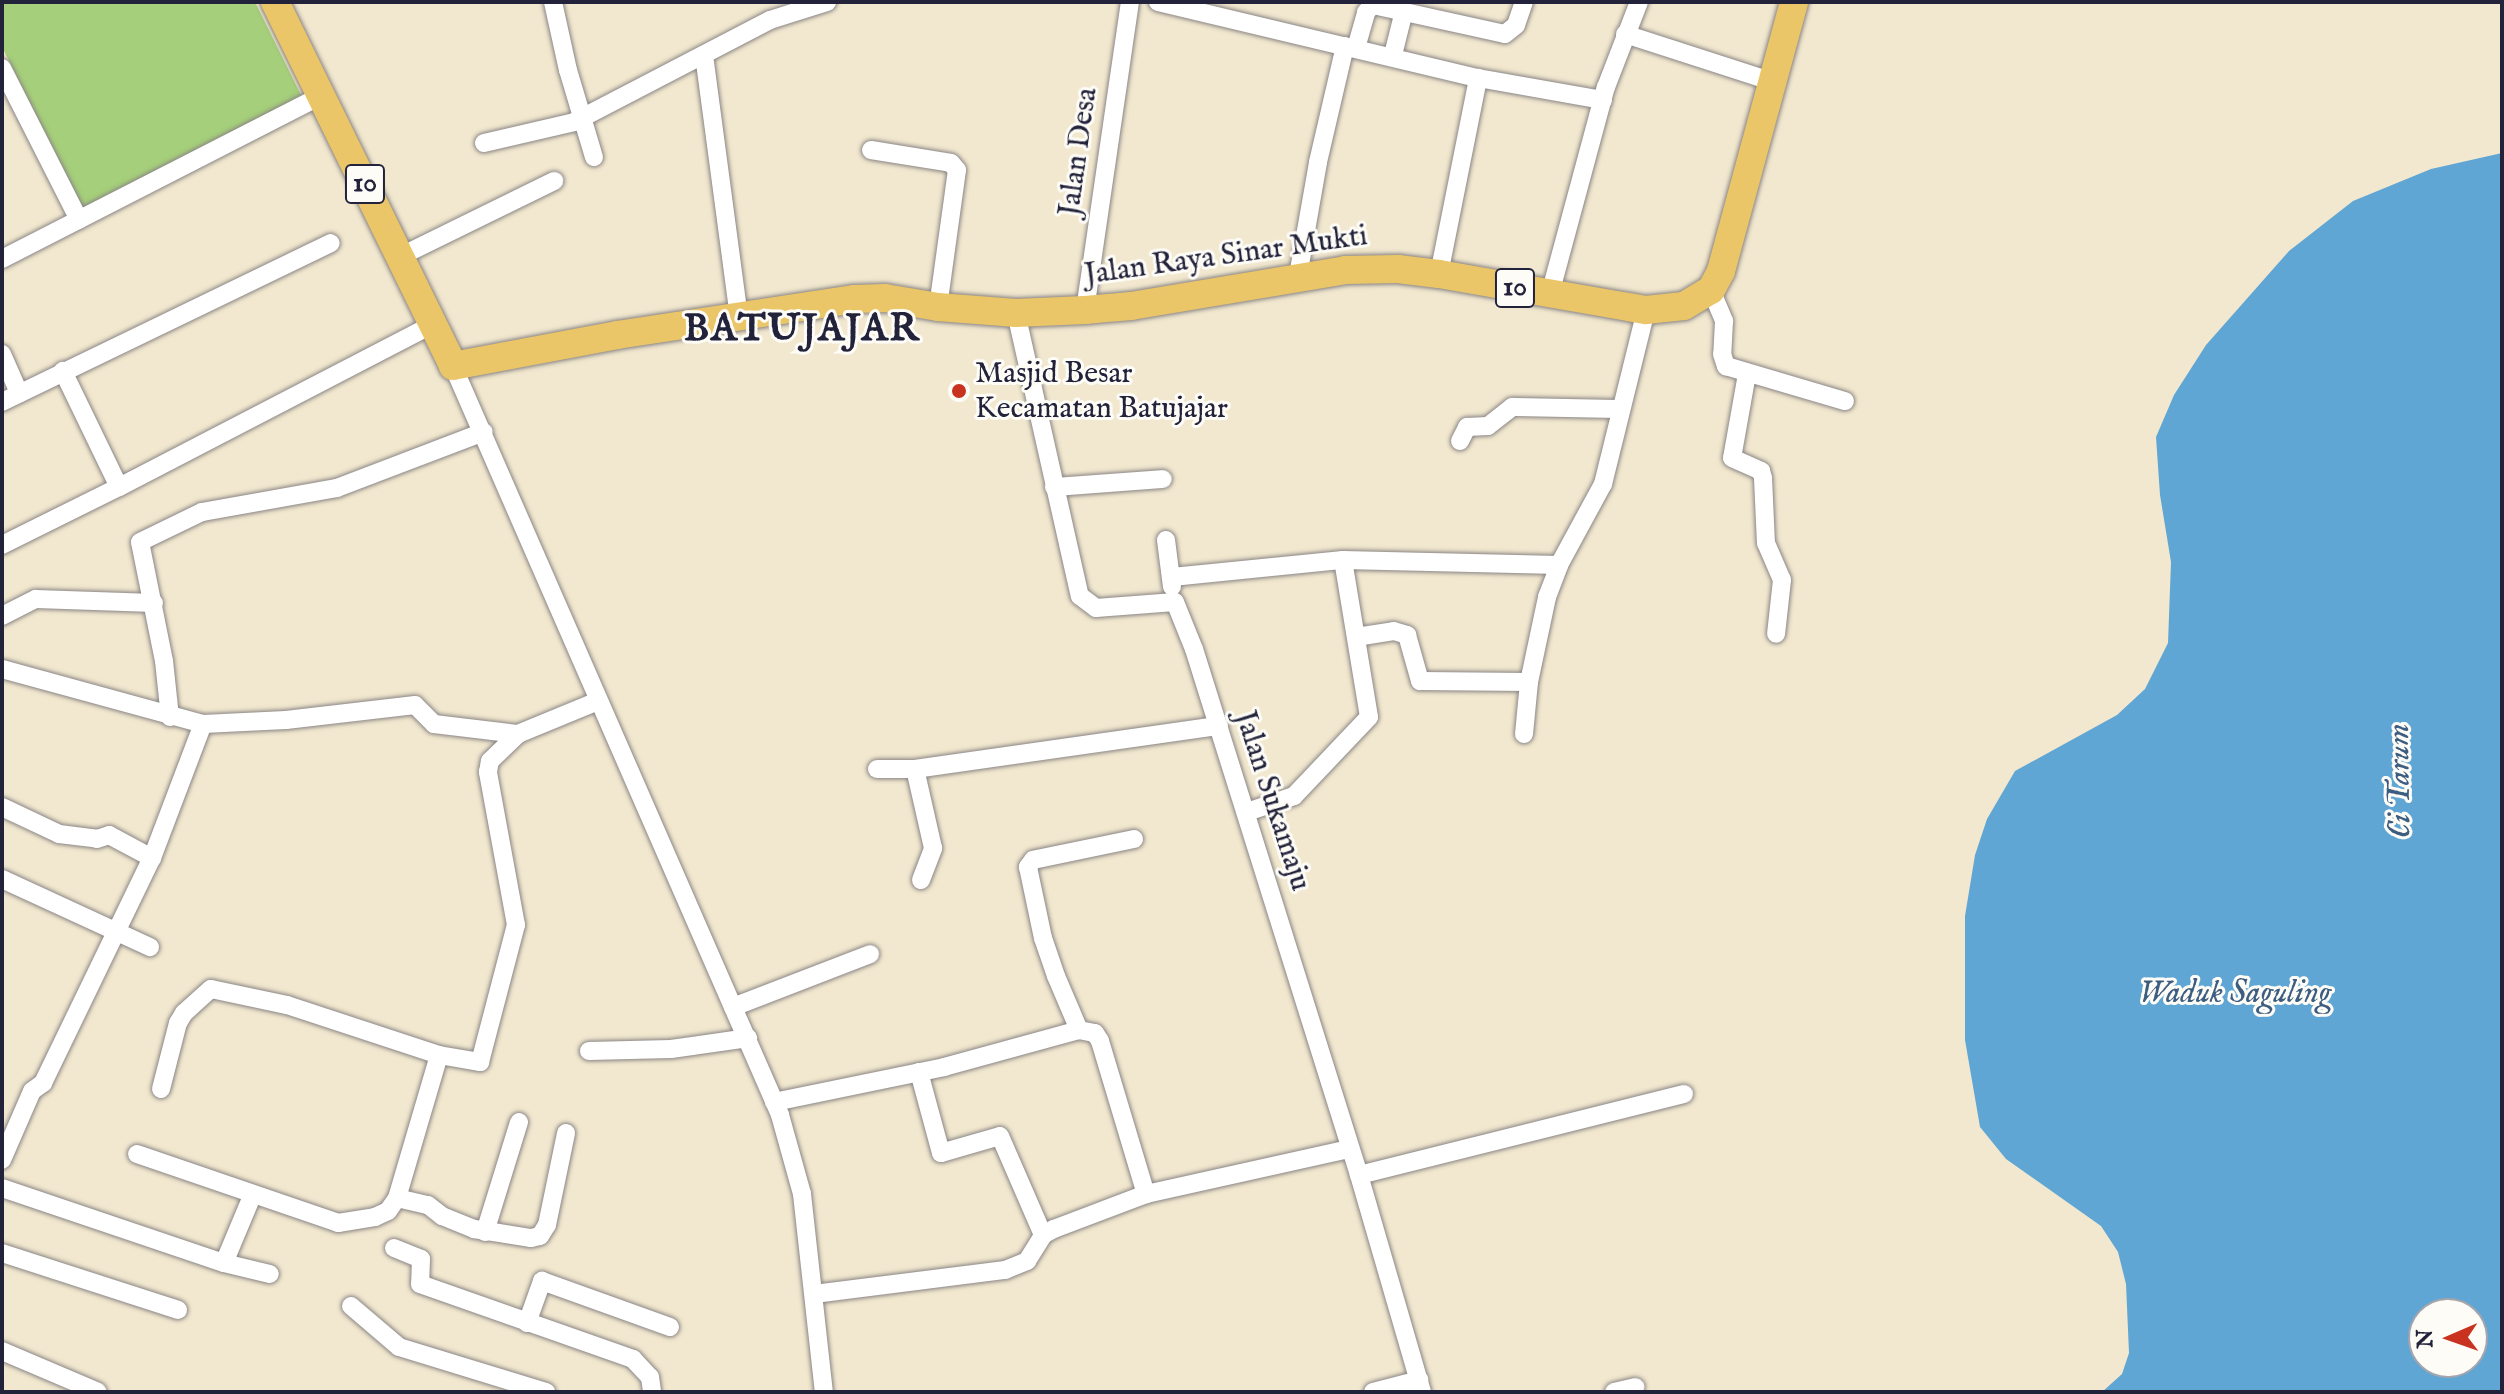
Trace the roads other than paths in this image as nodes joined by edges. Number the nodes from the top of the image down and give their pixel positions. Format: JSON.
{"nodes":[{"id":1,"x":275,"y":2,"type":"edge"},
{"id":2,"x":553,"y":2,"type":"edge"},
{"id":3,"x":827,"y":2,"type":"edge"},
{"id":4,"x":1130,"y":2,"type":"edge"},
{"id":5,"x":1158,"y":2,"type":"edge"},
{"id":6,"x":1524,"y":2,"type":"edge"},
{"id":7,"x":1639,"y":2,"type":"edge"},
{"id":8,"x":1794,"y":2,"type":"edge"},
{"id":9,"x":769,"y":11,"type":"edge"},
{"id":10,"x":1404,"y":11,"type":"junction"},
{"id":11,"x":1625,"y":34,"type":"junction"},
{"id":12,"x":1351,"y":47,"type":"junction"},
{"id":13,"x":704,"y":55,"type":"junction"},
{"id":14,"x":1393,"y":55,"type":"junction"},
{"id":15,"x":2,"y":68,"type":"edge"},
{"id":16,"x":1478,"y":78,"type":"junction"},
{"id":17,"x":1774,"y":82,"type":"junction"},
{"id":18,"x":323,"y":95,"type":"junction"},
{"id":19,"x":1603,"y":100,"type":"junction"},
{"id":20,"x":582,"y":115,"type":"junction"},
{"id":21,"x":484,"y":143,"type":"dead end"},
{"id":22,"x":871,"y":150,"type":"dead end"},
{"id":23,"x":594,"y":157,"type":"dead end"},
{"id":24,"x":554,"y":181,"type":"dead end"},
{"id":25,"x":79,"y":220,"type":"junction"},
{"id":26,"x":331,"y":243,"type":"dead end"},
{"id":27,"x":399,"y":257,"type":"junction"},
{"id":28,"x":2,"y":259,"type":"edge"},
{"id":29,"x":1439,"y":274,"type":"junction"},
{"id":30,"x":1298,"y":276,"type":"junction"},
{"id":31,"x":1711,"y":290,"type":"junction"},
{"id":32,"x":1550,"y":294,"type":"junction"},
{"id":33,"x":938,"y":307,"type":"junction"},
{"id":34,"x":1085,"y":310,"type":"junction"},
{"id":35,"x":1646,"y":310,"type":"junction"},
{"id":36,"x":1016,"y":313,"type":"junction"},
{"id":37,"x":739,"y":317,"type":"junction"},
{"id":38,"x":432,"y":325,"type":"junction"},
{"id":39,"x":2,"y":354,"type":"edge"},
{"id":40,"x":453,"y":366,"type":"junction"},
{"id":41,"x":63,"y":371,"type":"junction"},
{"id":42,"x":1747,"y":374,"type":"junction"},
{"id":43,"x":10,"y":398,"type":"edge"},
{"id":44,"x":1845,"y":401,"type":"dead end"},
{"id":45,"x":1621,"y":409,"type":"junction"},
{"id":46,"x":484,"y":432,"type":"junction"},
{"id":47,"x":1460,"y":441,"type":"dead end"},
{"id":48,"x":1163,"y":479,"type":"dead end"},
{"id":49,"x":119,"y":487,"type":"junction"},
{"id":50,"x":1054,"y":487,"type":"junction"},
{"id":51,"x":1166,"y":540,"type":"dead end"},
{"id":52,"x":2,"y":545,"type":"edge"},
{"id":53,"x":1343,"y":560,"type":"junction"},
{"id":54,"x":1559,"y":565,"type":"junction"},
{"id":55,"x":1172,"y":577,"type":"junction"},
{"id":56,"x":1175,"y":602,"type":"junction"},
{"id":57,"x":154,"y":603,"type":"junction"},
{"id":58,"x":2,"y":616,"type":"edge"},
{"id":59,"x":1776,"y":634,"type":"dead end"},
{"id":60,"x":1356,"y":637,"type":"junction"},
{"id":61,"x":2,"y":669,"type":"edge"},
{"id":62,"x":1529,"y":682,"type":"junction"},
{"id":63,"x":598,"y":701,"type":"junction"},
{"id":64,"x":170,"y":717,"type":"junction"},
{"id":65,"x":203,"y":724,"type":"junction"},
{"id":66,"x":1219,"y":726,"type":"junction"},
{"id":67,"x":518,"y":734,"type":"junction"},
{"id":68,"x":1524,"y":734,"type":"dead end"},
{"id":69,"x":877,"y":769,"type":"dead end"},
{"id":70,"x":915,"y":769,"type":"junction"},
{"id":71,"x":2,"y":807,"type":"edge"},
{"id":72,"x":1247,"y":812,"type":"junction"},
{"id":73,"x":1134,"y":839,"type":"dead end"},
{"id":74,"x":152,"y":858,"type":"junction"},
{"id":75,"x":2,"y":879,"type":"edge"},
{"id":76,"x":921,"y":880,"type":"dead end"},
{"id":77,"x":117,"y":931,"type":"junction"},
{"id":78,"x":150,"y":947,"type":"dead end"},
{"id":79,"x":870,"y":954,"type":"dead end"},
{"id":80,"x":733,"y":1007,"type":"junction"},
{"id":81,"x":1079,"y":1030,"type":"junction"},
{"id":82,"x":748,"y":1038,"type":"junction"},
{"id":83,"x":589,"y":1051,"type":"dead end"},
{"id":84,"x":439,"y":1055,"type":"junction"},
{"id":85,"x":919,"y":1072,"type":"junction"},
{"id":86,"x":161,"y":1089,"type":"dead end"},
{"id":87,"x":1684,"y":1094,"type":"dead end"},
{"id":88,"x":774,"y":1102,"type":"junction"},
{"id":89,"x":519,"y":1122,"type":"dead end"},
{"id":90,"x":566,"y":1133,"type":"dead end"},
{"id":91,"x":1349,"y":1149,"type":"junction"},
{"id":92,"x":137,"y":1154,"type":"dead end"},
{"id":93,"x":2,"y":1160,"type":"edge"},
{"id":94,"x":1359,"y":1175,"type":"junction"},
{"id":95,"x":2,"y":1188,"type":"edge"},
{"id":96,"x":1146,"y":1194,"type":"junction"},
{"id":97,"x":252,"y":1196,"type":"junction"},
{"id":98,"x":397,"y":1198,"type":"junction"},
{"id":99,"x":485,"y":1232,"type":"junction"},
{"id":100,"x":1043,"y":1235,"type":"junction"},
{"id":101,"x":394,"y":1248,"type":"dead end"},
{"id":102,"x":2,"y":1253,"type":"edge"},
{"id":103,"x":224,"y":1263,"type":"junction"},
{"id":104,"x":270,"y":1274,"type":"dead end"},
{"id":105,"x":814,"y":1294,"type":"junction"},
{"id":106,"x":351,"y":1306,"type":"dead end"},
{"id":107,"x":178,"y":1310,"type":"dead end"},
{"id":108,"x":527,"y":1323,"type":"junction"},
{"id":109,"x":670,"y":1327,"type":"dead end"},
{"id":110,"x":2,"y":1351,"type":"edge"},
{"id":111,"x":1420,"y":1386,"type":"edge"},
{"id":112,"x":1635,"y":1387,"type":"dead end"},
{"id":113,"x":98,"y":1392,"type":"edge"},
{"id":114,"x":546,"y":1392,"type":"edge"},
{"id":115,"x":652,"y":1392,"type":"edge"},
{"id":116,"x":824,"y":1392,"type":"edge"},
{"id":117,"x":1373,"y":1392,"type":"edge"},
{"id":118,"x":1614,"y":1392,"type":"edge"}],
"edges":[{"from":1,"to":18,"type":"highway","number":"10"},
{"from":2,"to":20,"type":"street"},
{"from":3,"to":9,"type":"street"},
{"from":4,"to":34,"type":"street","name":"Jalan Desa"},
{"from":5,"to":12,"type":"street"},
{"from":6,"to":10,"type":"street"},
{"from":7,"to":11,"type":"street"},
{"from":8,"to":17,"type":"highway"},
{"from":9,"to":13,"type":"street"},
{"from":10,"to":12,"type":"street"},
{"from":10,"to":14,"type":"street"},
{"from":11,"to":17,"type":"street"},
{"from":11,"to":19,"type":"street"},
{"from":12,"to":14,"type":"street"},
{"from":12,"to":30,"type":"street"},
{"from":13,"to":20,"type":"street"},
{"from":13,"to":37,"type":"street"},
{"from":14,"to":16,"type":"street"},
{"from":15,"to":25,"type":"street"},
{"from":16,"to":19,"type":"street"},
{"from":16,"to":29,"type":"street"},
{"from":17,"to":31,"type":"highway"},
{"from":18,"to":25,"type":"street"},
{"from":18,"to":27,"type":"highway","number":"10"},
{"from":19,"to":32,"type":"street"},
{"from":20,"to":21,"type":"street"},
{"from":20,"to":23,"type":"street"},
{"from":22,"to":33,"type":"street"},
{"from":24,"to":27,"type":"street"},
{"from":25,"to":28,"type":"street"},
{"from":26,"to":41,"type":"street"},
{"from":27,"to":38,"type":"highway","number":"10"},
{"from":29,"to":30,"type":"highway","name":"Jalan Raya Sinar Mukti","number":"10"},
{"from":29,"to":32,"type":"highway","name":"Jalan Raya Sinar Mukti","number":"10"},
{"from":30,"to":34,"type":"highway","name":"Jalan Raya Sinar Mukti","number":"10"},
{"from":31,"to":35,"type":"highway","name":"Jalan Raya Sinar Mukti","number":"10"},
{"from":31,"to":42,"type":"street"},
{"from":32,"to":35,"type":"highway","name":"Jalan Raya Sinar Mukti","number":"10"},
{"from":33,"to":36,"type":"highway","number":"10"},
{"from":33,"to":37,"type":"highway","number":"10"},
{"from":34,"to":36,"type":"highway","name":"Jalan Raya Sinar Mukti","number":"10"},
{"from":35,"to":45,"type":"street"},
{"from":36,"to":50,"type":"street"},
{"from":37,"to":40,"type":"highway","number":"10"},
{"from":38,"to":40,"type":"highway","number":"10"},
{"from":38,"to":49,"type":"street"},
{"from":39,"to":43,"type":"street"},
{"from":40,"to":46,"type":"street"},
{"from":41,"to":43,"type":"street"},
{"from":41,"to":49,"type":"street"},
{"from":42,"to":44,"type":"street"},
{"from":42,"to":59,"type":"street"},
{"from":45,"to":47,"type":"street"},
{"from":45,"to":54,"type":"street"},
{"from":46,"to":57,"type":"street"},
{"from":46,"to":63,"type":"street"},
{"from":48,"to":50,"type":"street"},
{"from":49,"to":52,"type":"street"},
{"from":50,"to":56,"type":"street"},
{"from":51,"to":55,"type":"street","name":"Jalan Sukamaju"},
{"from":53,"to":54,"type":"street"},
{"from":53,"to":55,"type":"street"},
{"from":53,"to":60,"type":"street"},
{"from":54,"to":62,"type":"street"},
{"from":55,"to":56,"type":"street","name":"Jalan Sukamaju"},
{"from":56,"to":66,"type":"street","name":"Jalan Sukamaju"},
{"from":57,"to":58,"type":"street"},
{"from":57,"to":64,"type":"street"},
{"from":60,"to":62,"type":"street"},
{"from":60,"to":72,"type":"street"},
{"from":61,"to":64,"type":"street"},
{"from":62,"to":68,"type":"street"},
{"from":63,"to":67,"type":"street"},
{"from":63,"to":80,"type":"street"},
{"from":64,"to":65,"type":"street"},
{"from":65,"to":67,"type":"street"},
{"from":65,"to":74,"type":"street"},
{"from":66,"to":70,"type":"street"},
{"from":66,"to":72,"type":"street","name":"Jalan Sukamaju"},
{"from":67,"to":84,"type":"street"},
{"from":69,"to":70,"type":"street"},
{"from":70,"to":76,"type":"street"},
{"from":71,"to":74,"type":"street"},
{"from":72,"to":91,"type":"street","name":"Jalan Sukamaju"},
{"from":73,"to":81,"type":"street"},
{"from":74,"to":77,"type":"street"},
{"from":75,"to":77,"type":"street"},
{"from":77,"to":78,"type":"street"},
{"from":77,"to":93,"type":"street"},
{"from":79,"to":80,"type":"street"},
{"from":80,"to":82,"type":"street"},
{"from":81,"to":85,"type":"street"},
{"from":81,"to":96,"type":"street"},
{"from":82,"to":83,"type":"street"},
{"from":82,"to":88,"type":"street"},
{"from":84,"to":86,"type":"street"},
{"from":84,"to":98,"type":"street"},
{"from":85,"to":88,"type":"street"},
{"from":85,"to":100,"type":"street"},
{"from":87,"to":94,"type":"street"},
{"from":88,"to":105,"type":"street"},
{"from":89,"to":99,"type":"street"},
{"from":90,"to":99,"type":"street"},
{"from":91,"to":94,"type":"street","name":"Jalan Sukamaju"},
{"from":91,"to":96,"type":"street"},
{"from":92,"to":97,"type":"street"},
{"from":94,"to":111,"type":"street","name":"Jalan Sukamaju"},
{"from":95,"to":103,"type":"street"},
{"from":96,"to":100,"type":"street"},
{"from":97,"to":98,"type":"street"},
{"from":97,"to":103,"type":"street"},
{"from":98,"to":99,"type":"street"},
{"from":100,"to":105,"type":"street"},
{"from":101,"to":108,"type":"street"},
{"from":102,"to":107,"type":"street"},
{"from":103,"to":104,"type":"street"},
{"from":105,"to":116,"type":"street"},
{"from":106,"to":114,"type":"street"},
{"from":108,"to":109,"type":"street"},
{"from":108,"to":115,"type":"street"},
{"from":110,"to":113,"type":"street"},
{"from":111,"to":117,"type":"street"},
{"from":112,"to":118,"type":"street"}]}
